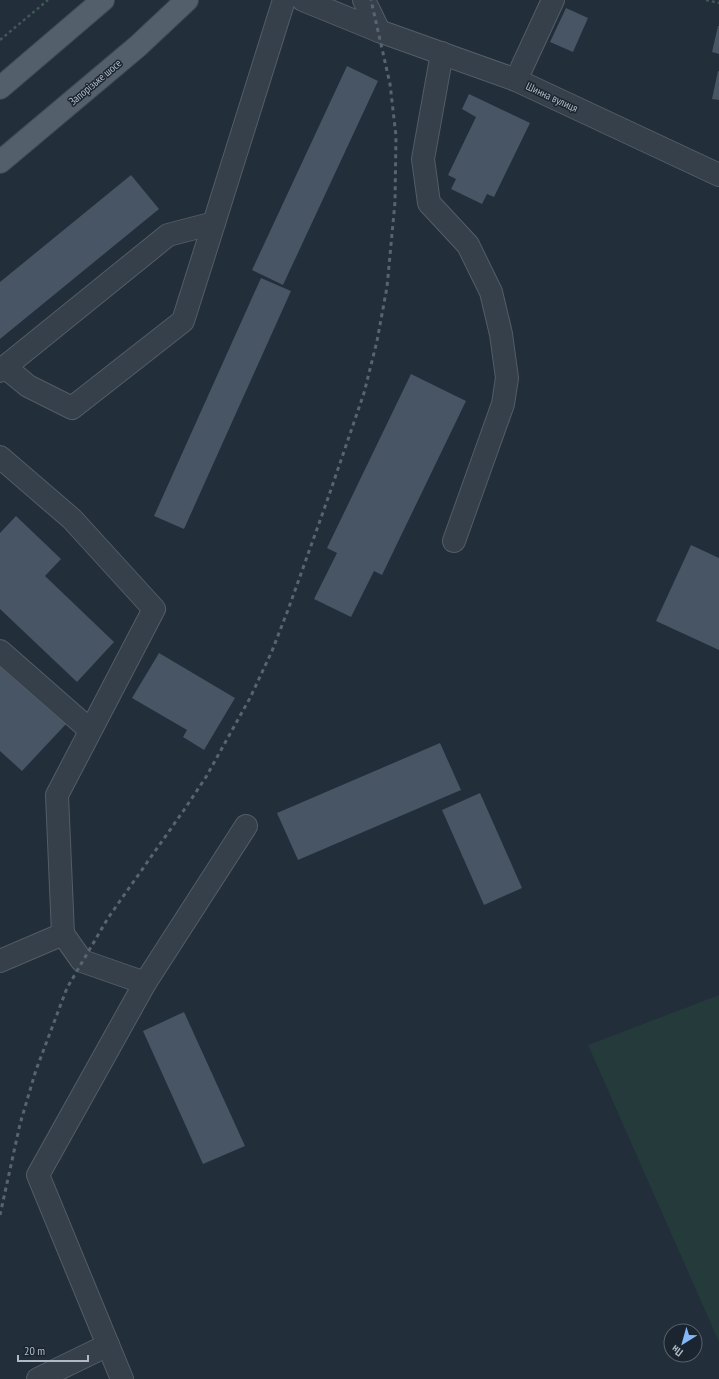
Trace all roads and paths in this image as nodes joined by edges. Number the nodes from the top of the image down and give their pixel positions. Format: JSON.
{"nodes":[{"id":1,"x":48,"y":0,"type":"edge"},
{"id":2,"x":103,"y":0,"type":"edge"},
{"id":3,"x":188,"y":0,"type":"edge"},
{"id":4,"x":284,"y":0,"type":"edge"},
{"id":5,"x":303,"y":0,"type":"edge"},
{"id":6,"x":364,"y":0,"type":"edge"},
{"id":7,"x":553,"y":0,"type":"edge"},
{"id":8,"x":706,"y":0,"type":"edge"},
{"id":9,"x":719,"y":3,"type":"edge"},
{"id":10,"x":379,"y":31,"type":"junction"},
{"id":11,"x":0,"y":40,"type":"edge"},
{"id":12,"x":442,"y":53,"type":"junction"},
{"id":13,"x":516,"y":80,"type":"junction"},
{"id":14,"x":0,"y":88,"type":"edge"},
{"id":15,"x":0,"y":162,"type":"edge"},
{"id":16,"x":719,"y":176,"type":"edge"},
{"id":17,"x":214,"y":223,"type":"junction"},
{"id":18,"x":2,"y":369,"type":"edge"},
{"id":19,"x":0,"y":457,"type":"edge"},
{"id":20,"x":454,"y":540,"type":"dead end"},
{"id":21,"x":0,"y":651,"type":"edge"},
{"id":22,"x":90,"y":730,"type":"junction"},
{"id":23,"x":246,"y":826,"type":"dead end"},
{"id":24,"x":63,"y":934,"type":"junction"},
{"id":25,"x":0,"y":961,"type":"edge"},
{"id":26,"x":145,"y":983,"type":"junction"},
{"id":27,"x":108,"y":1345,"type":"junction"},
{"id":28,"x":38,"y":1379,"type":"edge"},
{"id":29,"x":122,"y":1379,"type":"edge"}],
"edges":[{"from":1,"to":11,"type":"path"},
{"from":2,"to":14,"type":"main road"},
{"from":3,"to":15,"type":"main road","name":"Запорізьке шосе"},
{"from":4,"to":17,"type":"street"},
{"from":5,"to":10,"type":"street","name":"Шинна вулиця"},
{"from":6,"to":10,"type":"street"},
{"from":7,"to":13,"type":"street"},
{"from":8,"to":9,"type":"path"},
{"from":10,"to":12,"type":"street","name":"Шинна вулиця"},
{"from":12,"to":13,"type":"street","name":"Шинна вулиця"},
{"from":12,"to":20,"type":"street"},
{"from":13,"to":16,"type":"street","name":"Шинна вулиця"},
{"from":17,"to":18,"type":"street"},
{"from":17,"to":18,"type":"street"},
{"from":19,"to":22,"type":"street"},
{"from":21,"to":22,"type":"street"},
{"from":22,"to":24,"type":"street"},
{"from":23,"to":26,"type":"street"},
{"from":24,"to":25,"type":"street"},
{"from":24,"to":26,"type":"street"},
{"from":26,"to":27,"type":"street"},
{"from":27,"to":28,"type":"street"},
{"from":27,"to":29,"type":"street"}]}
